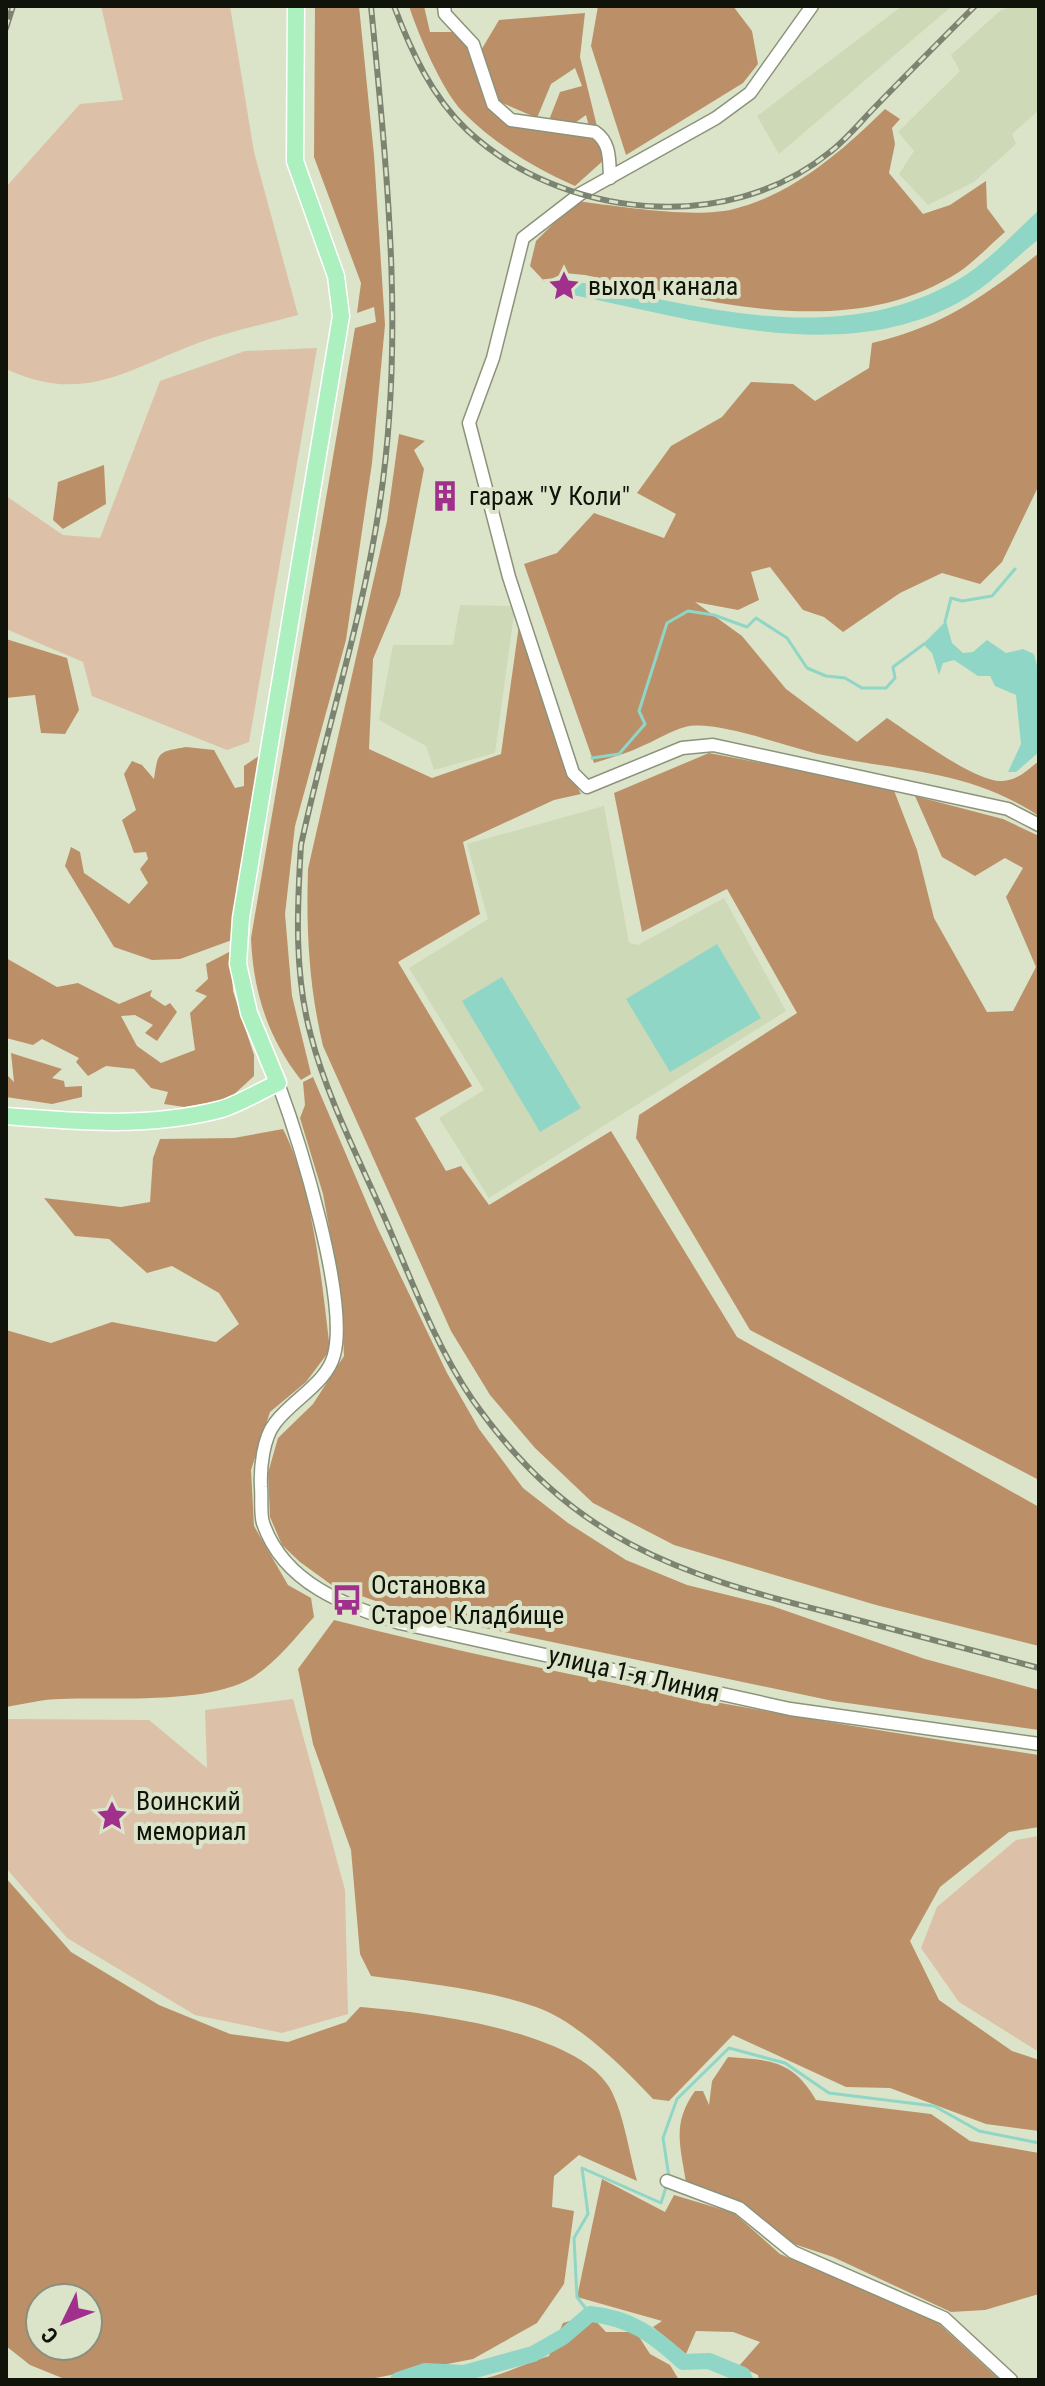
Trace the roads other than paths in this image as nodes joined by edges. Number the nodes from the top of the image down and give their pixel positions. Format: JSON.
{"nodes":[{"id":1,"x":296,"y":6,"type":"edge"},
{"id":2,"x":444,"y":6,"type":"edge"},
{"id":3,"x":812,"y":6,"type":"edge"},
{"id":4,"x":610,"y":178,"type":"junction"},
{"id":5,"x":1039,"y":825,"type":"edge"},
{"id":6,"x":278,"y":1083,"type":"junction"},
{"id":7,"x":6,"y":1116,"type":"edge"},
{"id":8,"x":1039,"y":1744,"type":"edge"},
{"id":9,"x":667,"y":2181,"type":"dead end"},
{"id":10,"x":1011,"y":2380,"type":"edge"}],
"edges":[{"from":1,"to":6,"type":"main road"},
{"from":2,"to":4,"type":"street"},
{"from":3,"to":4,"type":"street"},
{"from":4,"to":5,"type":"street"},
{"from":6,"to":7,"type":"main road"},
{"from":6,"to":8,"type":"street","name":"улица 1-я Линия"},
{"from":9,"to":10,"type":"street"}]}
